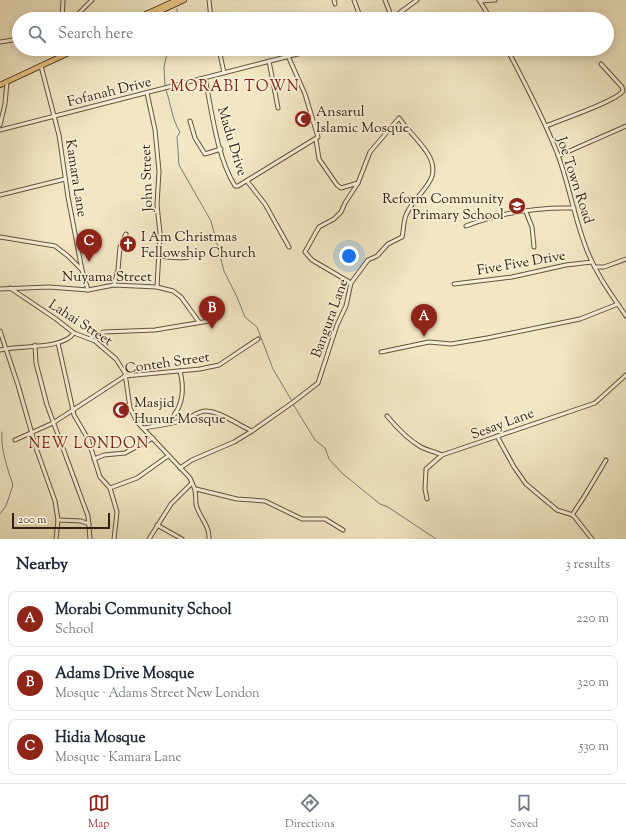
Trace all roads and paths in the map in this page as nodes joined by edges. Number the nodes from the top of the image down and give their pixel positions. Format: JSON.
{"nodes":[{"id":1,"x":63,"y":0,"type":"edge"},
{"id":2,"x":92,"y":0,"type":"edge"},
{"id":3,"x":176,"y":0,"type":"edge"},
{"id":4,"x":184,"y":0,"type":"edge"},
{"id":5,"x":209,"y":0,"type":"edge"},
{"id":6,"x":334,"y":0,"type":"edge"},
{"id":7,"x":354,"y":0,"type":"edge"},
{"id":8,"x":385,"y":0,"type":"edge"},
{"id":9,"x":417,"y":0,"type":"edge"},
{"id":10,"x":495,"y":0,"type":"edge"},
{"id":11,"x":479,"y":1,"type":"edge"},
{"id":12,"x":335,"y":4,"type":"dead end"},
{"id":13,"x":62,"y":12,"type":"edge"},
{"id":14,"x":80,"y":12,"type":"edge"},
{"id":15,"x":150,"y":12,"type":"edge"},
{"id":16,"x":158,"y":12,"type":"edge"},
{"id":17,"x":210,"y":12,"type":"edge"},
{"id":18,"x":358,"y":12,"type":"edge"},
{"id":19,"x":389,"y":12,"type":"edge"},
{"id":20,"x":401,"y":12,"type":"edge"},
{"id":21,"x":486,"y":12,"type":"edge"},
{"id":22,"x":12,"y":40,"type":"edge"},
{"id":23,"x":0,"y":42,"type":"edge"},
{"id":24,"x":56,"y":56,"type":"edge"},
{"id":25,"x":62,"y":56,"type":"edge"},
{"id":26,"x":220,"y":56,"type":"edge"},
{"id":27,"x":288,"y":56,"type":"joint"},
{"id":28,"x":510,"y":56,"type":"edge"},
{"id":29,"x":269,"y":62,"type":"junction"},
{"id":30,"x":601,"y":64,"type":"dead end"},
{"id":31,"x":41,"y":66,"type":"junction"},
{"id":32,"x":224,"y":73,"type":"junction"},
{"id":33,"x":205,"y":78,"type":"junction"},
{"id":34,"x":7,"y":82,"type":"junction"},
{"id":35,"x":0,"y":83,"type":"edge"},
{"id":36,"x":147,"y":93,"type":"junction"},
{"id":37,"x":278,"y":108,"type":"dead end"},
{"id":38,"x":55,"y":116,"type":"junction"},
{"id":39,"x":190,"y":122,"type":"dead end"},
{"id":40,"x":0,"y":125,"type":"edge"},
{"id":41,"x":546,"y":126,"type":"junction"},
{"id":42,"x":626,"y":126,"type":"edge"},
{"id":43,"x":0,"y":130,"type":"edge"},
{"id":44,"x":316,"y":140,"type":"junction"},
{"id":45,"x":221,"y":149,"type":"junction"},
{"id":46,"x":558,"y":156,"type":"junction"},
{"id":47,"x":65,"y":179,"type":"junction"},
{"id":48,"x":247,"y":181,"type":"junction"},
{"id":49,"x":358,"y":183,"type":"junction"},
{"id":50,"x":0,"y":195,"type":"edge"},
{"id":51,"x":574,"y":208,"type":"junction"},
{"id":52,"x":526,"y":212,"type":"junction"},
{"id":53,"x":466,"y":226,"type":"dead end"},
{"id":54,"x":126,"y":234,"type":"dead end"},
{"id":55,"x":0,"y":237,"type":"edge"},
{"id":56,"x":289,"y":247,"type":"dead end"},
{"id":57,"x":534,"y":247,"type":"dead end"},
{"id":58,"x":197,"y":253,"type":"dead end"},
{"id":59,"x":159,"y":256,"type":"junction"},
{"id":60,"x":626,"y":259,"type":"edge"},
{"id":61,"x":592,"y":262,"type":"junction"},
{"id":62,"x":594,"y":268,"type":"junction"},
{"id":63,"x":82,"y":270,"type":"junction"},
{"id":64,"x":351,"y":283,"type":"junction"},
{"id":65,"x":454,"y":284,"type":"dead end"},
{"id":66,"x":114,"y":285,"type":"junction"},
{"id":67,"x":157,"y":287,"type":"junction"},
{"id":68,"x":10,"y":288,"type":"junction"},
{"id":69,"x":0,"y":289,"type":"edge"},
{"id":70,"x":88,"y":290,"type":"junction"},
{"id":71,"x":618,"y":304,"type":"junction"},
{"id":72,"x":626,"y":316,"type":"edge"},
{"id":73,"x":215,"y":320,"type":"dead end"},
{"id":74,"x":199,"y":322,"type":"junction"},
{"id":75,"x":0,"y":331,"type":"edge"},
{"id":76,"x":74,"y":333,"type":"junction"},
{"id":77,"x":90,"y":338,"type":"junction"},
{"id":78,"x":258,"y":339,"type":"dead end"},
{"id":79,"x":58,"y":343,"type":"junction"},
{"id":80,"x":35,"y":345,"type":"junction"},
{"id":81,"x":5,"y":349,"type":"junction"},
{"id":82,"x":0,"y":350,"type":"edge"},
{"id":83,"x":381,"y":352,"type":"dead end"},
{"id":84,"x":180,"y":371,"type":"junction"},
{"id":85,"x":626,"y":375,"type":"edge"},
{"id":86,"x":125,"y":376,"type":"junction"},
{"id":87,"x":74,"y":410,"type":"junction"},
{"id":88,"x":174,"y":415,"type":"dead end"},
{"id":89,"x":387,"y":416,"type":"dead end"},
{"id":90,"x":53,"y":423,"type":"junction"},
{"id":91,"x":143,"y":428,"type":"junction"},
{"id":92,"x":252,"y":431,"type":"junction"},
{"id":93,"x":32,"y":433,"type":"junction"},
{"id":94,"x":497,"y":436,"type":"junction"},
{"id":95,"x":153,"y":438,"type":"junction"},
{"id":96,"x":15,"y":440,"type":"dead end"},
{"id":97,"x":442,"y":455,"type":"junction"},
{"id":98,"x":168,"y":456,"type":"junction"},
{"id":99,"x":94,"y":459,"type":"junction"},
{"id":100,"x":606,"y":460,"type":"dead end"},
{"id":101,"x":180,"y":468,"type":"junction"},
{"id":102,"x":192,"y":483,"type":"junction"},
{"id":103,"x":110,"y":488,"type":"junction"},
{"id":104,"x":196,"y":489,"type":"junction"},
{"id":105,"x":427,"y":499,"type":"dead end"},
{"id":106,"x":572,"y":515,"type":"junction"},
{"id":107,"x":58,"y":520,"type":"junction"},
{"id":108,"x":89,"y":524,"type":"junction"},
{"id":109,"x":157,"y":525,"type":"junction"},
{"id":110,"x":343,"y":530,"type":"dead end"},
{"id":111,"x":56,"y":539,"type":"edge"},
{"id":112,"x":90,"y":539,"type":"edge"},
{"id":113,"x":114,"y":539,"type":"edge"},
{"id":114,"x":149,"y":539,"type":"edge"},
{"id":115,"x":182,"y":539,"type":"edge"},
{"id":116,"x":209,"y":539,"type":"edge"},
{"id":117,"x":592,"y":539,"type":"edge"}],
"edges":[{"from":1,"to":13,"type":"street"},
{"from":2,"to":14,"type":"street"},
{"from":3,"to":15,"type":"highway"},
{"from":4,"to":16,"type":"highway"},
{"from":5,"to":17,"type":"street"},
{"from":6,"to":12,"type":"street"},
{"from":7,"to":18,"type":"street"},
{"from":8,"to":19,"type":"street"},
{"from":9,"to":20,"type":"street"},
{"from":10,"to":11,"type":"street"},
{"from":11,"to":21,"type":"street"},
{"from":22,"to":23,"type":"street"},
{"from":24,"to":35,"type":"highway"},
{"from":25,"to":31,"type":"highway"},
{"from":26,"to":32,"type":"street"},
{"from":27,"to":29,"type":"street","name":"Fofanah Drive"},
{"from":27,"to":44,"type":"street"},
{"from":28,"to":41,"type":"street","name":"Joe Town Road"},
{"from":29,"to":32,"type":"street","name":"Fofanah Drive"},
{"from":29,"to":37,"type":"street"},
{"from":30,"to":41,"type":"street"},
{"from":31,"to":34,"type":"highway"},
{"from":31,"to":38,"type":"street","name":"Kamara Lane"},
{"from":32,"to":33,"type":"street","name":"Fofanah Drive"},
{"from":33,"to":36,"type":"street","name":"Fofanah Drive"},
{"from":33,"to":45,"type":"street","name":"Madu Drive"},
{"from":34,"to":35,"type":"highway"},
{"from":34,"to":40,"type":"street"},
{"from":36,"to":38,"type":"street","name":"Fofanah Drive"},
{"from":36,"to":59,"type":"street","name":"John Street"},
{"from":38,"to":43,"type":"street","name":"Fofanah Drive"},
{"from":38,"to":47,"type":"street","name":"Kamara Lane"},
{"from":39,"to":45,"type":"street"},
{"from":41,"to":46,"type":"street","name":"Joe Town Road"},
{"from":42,"to":46,"type":"street"},
{"from":44,"to":48,"type":"street"},
{"from":44,"to":49,"type":"street"},
{"from":45,"to":48,"type":"street","name":"Madu Drive"},
{"from":46,"to":51,"type":"street","name":"Joe Town Road"},
{"from":47,"to":50,"type":"street"},
{"from":47,"to":63,"type":"street","name":"Kamara Lane"},
{"from":48,"to":56,"type":"street"},
{"from":49,"to":64,"type":"street"},
{"from":49,"to":64,"type":"street","name":"Bangura Lane"},
{"from":51,"to":52,"type":"street"},
{"from":51,"to":61,"type":"street","name":"Joe Town Road"},
{"from":52,"to":53,"type":"street"},
{"from":52,"to":57,"type":"street"},
{"from":54,"to":66,"type":"street"},
{"from":55,"to":63,"type":"street"},
{"from":58,"to":59,"type":"street"},
{"from":59,"to":67,"type":"street","name":"John Street"},
{"from":60,"to":62,"type":"street"},
{"from":61,"to":62,"type":"street","name":"Joe Town Road"},
{"from":61,"to":65,"type":"street","name":"Five Five Drive"},
{"from":62,"to":71,"type":"street","name":"Joe Town Road"},
{"from":63,"to":70,"type":"street","name":"Kamara Lane"},
{"from":64,"to":92,"type":"street","name":"Bangura Lane"},
{"from":66,"to":67,"type":"street","name":"Nuyama Street"},
{"from":66,"to":70,"type":"street","name":"Nuyama Street"},
{"from":67,"to":74,"type":"street","name":"Nuyama Street"},
{"from":68,"to":69,"type":"street","name":"Nuyama Street"},
{"from":68,"to":70,"type":"street","name":"Nuyama Street"},
{"from":68,"to":76,"type":"street","name":"Lahai Street"},
{"from":71,"to":72,"type":"street","name":"Joe Town Road"},
{"from":71,"to":83,"type":"street"},
{"from":73,"to":74,"type":"street"},
{"from":74,"to":77,"type":"street"},
{"from":75,"to":81,"type":"street"},
{"from":76,"to":77,"type":"street","name":"Lahai Street"},
{"from":76,"to":79,"type":"street"},
{"from":77,"to":86,"type":"street","name":"Lahai Street"},
{"from":78,"to":84,"type":"street","name":"Conteh Street"},
{"from":79,"to":80,"type":"street"},
{"from":79,"to":87,"type":"street"},
{"from":80,"to":81,"type":"street"},
{"from":80,"to":90,"type":"street"},
{"from":81,"to":82,"type":"street"},
{"from":81,"to":93,"type":"street"},
{"from":84,"to":86,"type":"street","name":"Conteh Street"},
{"from":84,"to":88,"type":"street"},
{"from":85,"to":94,"type":"street","name":"Sesay Lane"},
{"from":86,"to":87,"type":"street","name":"Conteh Street"},
{"from":86,"to":91,"type":"street","name":"Lahai Street"},
{"from":87,"to":90,"type":"street","name":"Conteh Street"},
{"from":87,"to":99,"type":"street"},
{"from":89,"to":97,"type":"street"},
{"from":90,"to":93,"type":"street","name":"Conteh Street"},
{"from":90,"to":108,"type":"street"},
{"from":91,"to":92,"type":"street"},
{"from":91,"to":95,"type":"street","name":"Lahai Street"},
{"from":92,"to":101,"type":"street","name":"Bangura Lane"},
{"from":93,"to":96,"type":"street","name":"Conteh Street"},
{"from":93,"to":107,"type":"street"},
{"from":94,"to":97,"type":"street","name":"Sesay Lane"},
{"from":94,"to":106,"type":"street"},
{"from":95,"to":98,"type":"street","name":"Lahai Street"},
{"from":95,"to":99,"type":"street"},
{"from":97,"to":105,"type":"street"},
{"from":98,"to":101,"type":"street","name":"Lahai Street"},
{"from":98,"to":103,"type":"street"},
{"from":99,"to":103,"type":"street"},
{"from":100,"to":106,"type":"street"},
{"from":101,"to":102,"type":"street","name":"Lahai Street"},
{"from":102,"to":104,"type":"street"},
{"from":102,"to":109,"type":"street"},
{"from":103,"to":113,"type":"street"},
{"from":104,"to":110,"type":"street"},
{"from":104,"to":116,"type":"street"},
{"from":106,"to":117,"type":"street"},
{"from":107,"to":108,"type":"street"},
{"from":107,"to":111,"type":"street"},
{"from":108,"to":112,"type":"street"},
{"from":109,"to":114,"type":"street"},
{"from":109,"to":115,"type":"street"}]}
